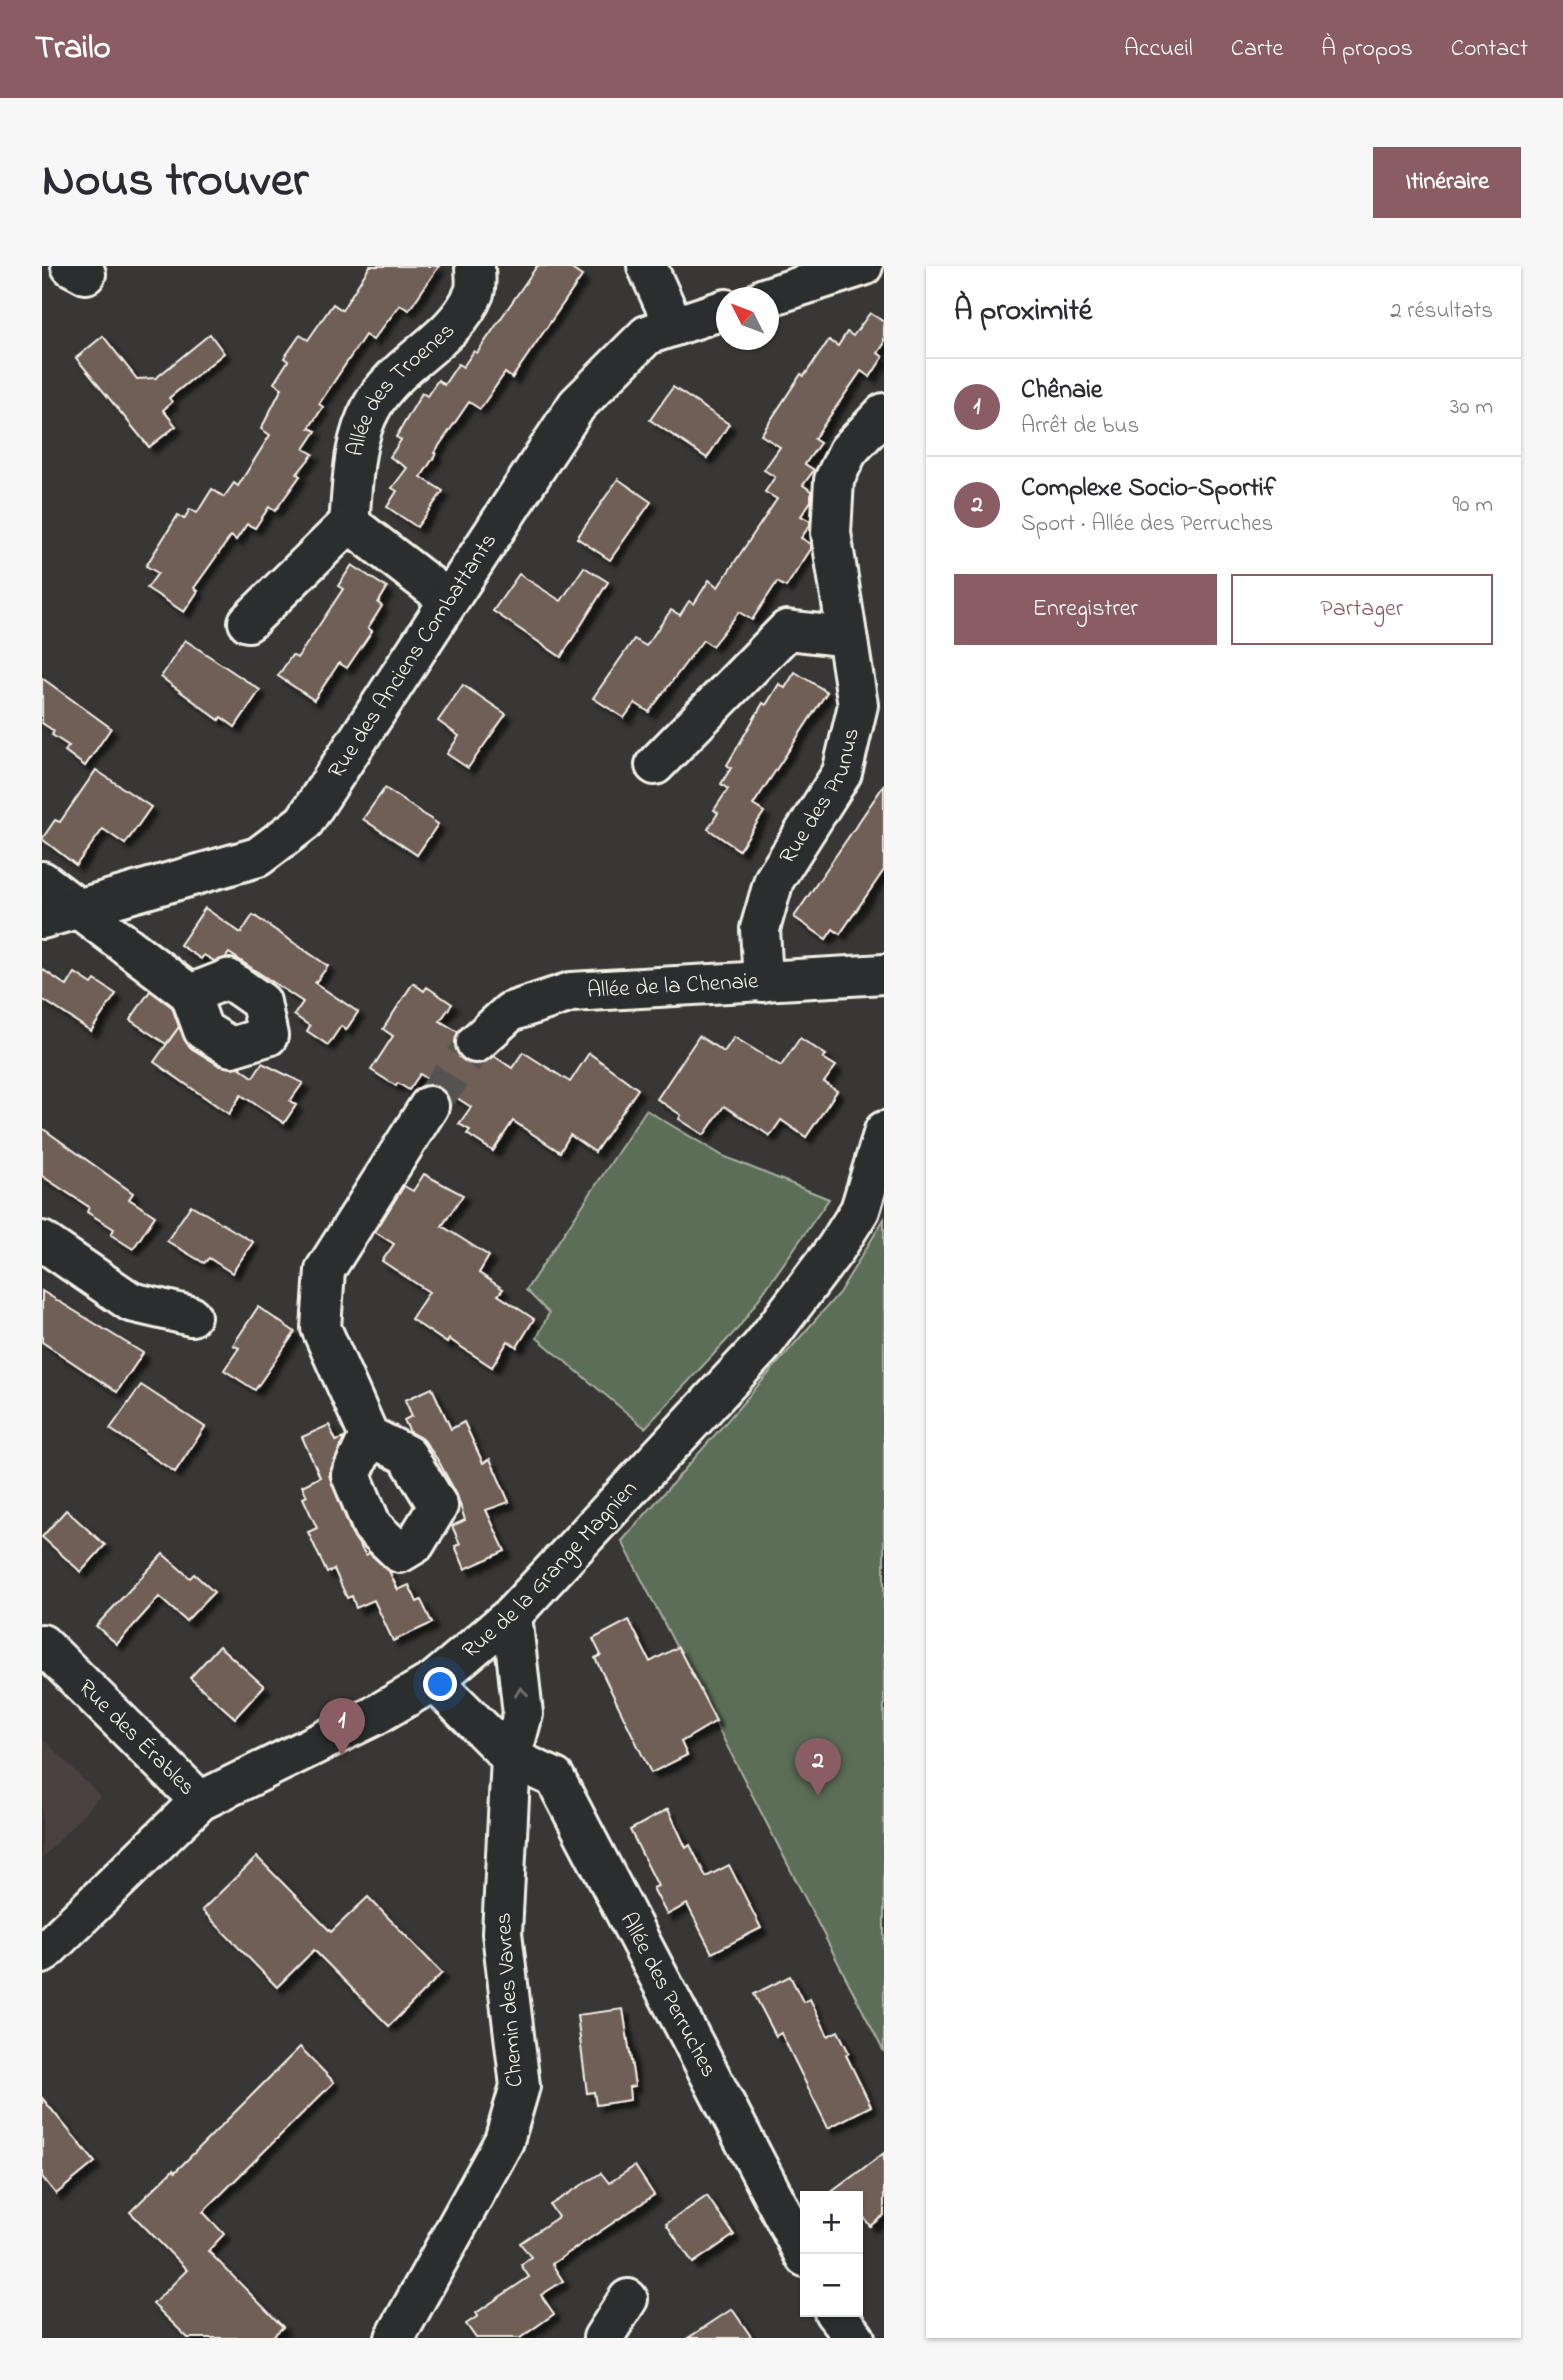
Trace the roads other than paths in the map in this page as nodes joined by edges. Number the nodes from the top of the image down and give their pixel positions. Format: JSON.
{"nodes":[{"id":1,"x":475,"y":266,"type":"edge"},
{"id":2,"x":647,"y":266,"type":"edge"},
{"id":3,"x":863,"y":266,"type":"edge"},
{"id":4,"x":779,"y":293,"type":"edge"},
{"id":5,"x":716,"y":312,"type":"edge"},
{"id":6,"x":674,"y":326,"type":"junction"},
{"id":7,"x":884,"y":413,"type":"edge"},
{"id":8,"x":349,"y":523,"type":"junction"},
{"id":9,"x":449,"y":600,"type":"junction"},
{"id":10,"x":248,"y":622,"type":"dead end"},
{"id":11,"x":847,"y":637,"type":"junction"},
{"id":12,"x":655,"y":765,"type":"dead end"},
{"id":13,"x":42,"y":881,"type":"edge"},
{"id":14,"x":80,"y":909,"type":"junction"},
{"id":15,"x":42,"y":919,"type":"edge"},
{"id":16,"x":884,"y":974,"type":"edge"},
{"id":17,"x":763,"y":982,"type":"junction"},
{"id":18,"x":190,"y":994,"type":"dead end"},
{"id":19,"x":477,"y":1043,"type":"tunnel mouth"},
{"id":20,"x":429,"y":1106,"type":"tunnel mouth"},
{"id":21,"x":884,"y":1131,"type":"edge"},
{"id":22,"x":42,"y":1241,"type":"edge"},
{"id":23,"x":191,"y":1317,"type":"dead end"},
{"id":24,"x":369,"y":1436,"type":"dead end"},
{"id":25,"x":512,"y":1615,"type":"junction"},
{"id":26,"x":42,"y":1644,"type":"edge"},
{"id":27,"x":434,"y":1681,"type":"junction"},
{"id":28,"x":510,"y":1758,"type":"junction"},
{"id":29,"x":200,"y":1801,"type":"junction"},
{"id":30,"x":42,"y":1954,"type":"edge"},
{"id":31,"x":803,"y":2254,"type":"edge"},
{"id":32,"x":628,"y":2299,"type":"dead end"},
{"id":33,"x":838,"y":2317,"type":"edge"},
{"id":34,"x":398,"y":2336,"type":"edge"},
{"id":35,"x":603,"y":2338,"type":"edge"},
{"id":36,"x":855,"y":2338,"type":"edge"}],
"edges":[{"from":1,"to":8,"type":"street","name":"Allée des Troenes"},
{"from":2,"to":6,"type":"street"},
{"from":3,"to":4,"type":"street"},
{"from":5,"to":6,"type":"street","name":"Rue des Anciens Combattants"},
{"from":6,"to":9,"type":"street","name":"Rue des Anciens Combattants"},
{"from":7,"to":11,"type":"street","name":"Rue des Prunus"},
{"from":8,"to":9,"type":"street"},
{"from":8,"to":10,"type":"street"},
{"from":9,"to":14,"type":"street","name":"Rue des Anciens Combattants"},
{"from":11,"to":12,"type":"street"},
{"from":11,"to":17,"type":"street","name":"Rue des Prunus"},
{"from":13,"to":14,"type":"street"},
{"from":14,"to":15,"type":"street","name":"Rue des Anciens Combattants"},
{"from":14,"to":18,"type":"street"},
{"from":16,"to":17,"type":"street","name":"Allée de la Chenaie"},
{"from":17,"to":19,"type":"street","name":"Allée de la Chenaie"},
{"from":20,"to":24,"type":"street"},
{"from":21,"to":25,"type":"street","name":"Rue de la Grange Magnien"},
{"from":22,"to":23,"type":"street"},
{"from":25,"to":27,"type":"street","name":"Rue de la Grange Magnien"},
{"from":28,"to":25,"type":"street","name":"Chemin des Vavres","one_way":true},
{"from":26,"to":29,"type":"street","name":"Rue des Érables"},
{"from":27,"to":28,"type":"street"},
{"from":27,"to":29,"type":"street","name":"Rue de la Grange Magnien"},
{"from":28,"to":31,"type":"street","name":"Allée des Perruches"},
{"from":28,"to":34,"type":"street","name":"Chemin des Vavres"},
{"from":29,"to":30,"type":"street","name":"Rue de la Grange Magnien"},
{"from":32,"to":35,"type":"street"},
{"from":33,"to":36,"type":"street"}]}
